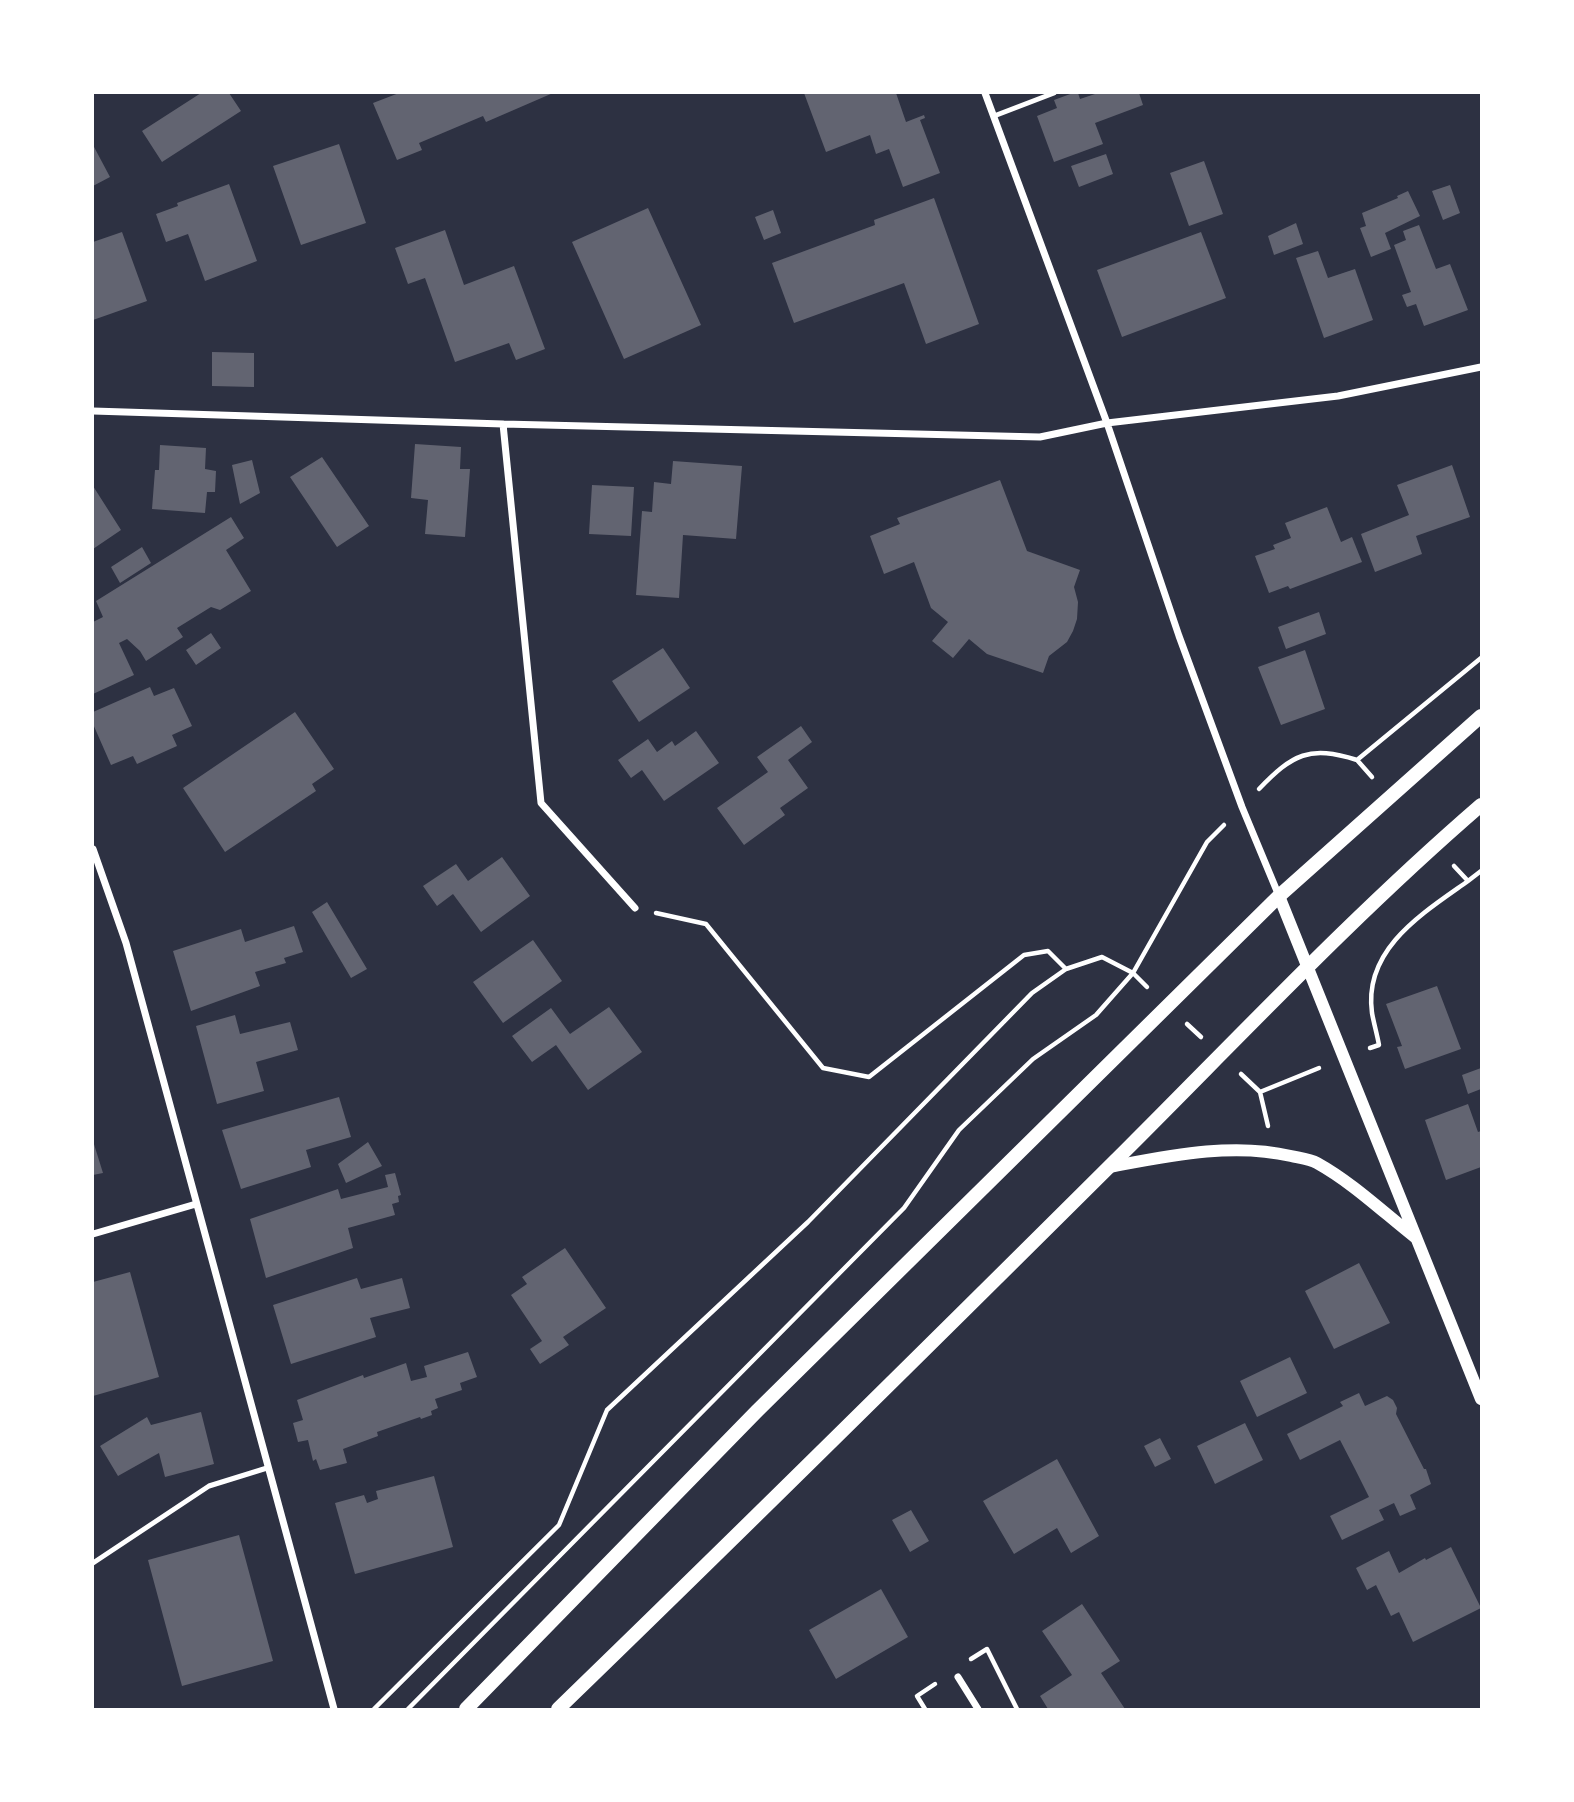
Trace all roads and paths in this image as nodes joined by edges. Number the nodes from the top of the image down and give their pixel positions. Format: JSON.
{"nodes":[{"id":1,"x":985,"y":93,"type":"edge"},
{"id":2,"x":1054,"y":93,"type":"edge"},
{"id":3,"x":994,"y":116,"type":"junction"},
{"id":4,"x":1481,"y":367,"type":"edge"},
{"id":5,"x":93,"y":411,"type":"edge"},
{"id":6,"x":1107,"y":423,"type":"junction"},
{"id":7,"x":503,"y":424,"type":"junction"},
{"id":8,"x":1481,"y":658,"type":"edge"},
{"id":9,"x":1481,"y":716,"type":"edge"},
{"id":10,"x":1481,"y":805,"type":"edge"},
{"id":11,"x":1242,"y":807,"type":"junction"},
{"id":12,"x":93,"y":849,"type":"edge"},
{"id":13,"x":1468,"y":881,"type":"dead end"},
{"id":14,"x":1279,"y":896,"type":"junction"},
{"id":15,"x":635,"y":908,"type":"joint"},
{"id":16,"x":1308,"y":967,"type":"junction"},
{"id":17,"x":1066,"y":969,"type":"junction"},
{"id":18,"x":1133,"y":974,"type":"junction"},
{"id":19,"x":1345,"y":1058,"type":"junction"},
{"id":20,"x":1260,"y":1092,"type":"dead end"},
{"id":21,"x":1109,"y":1167,"type":"junction"},
{"id":22,"x":196,"y":1204,"type":"junction"},
{"id":23,"x":93,"y":1234,"type":"edge"},
{"id":24,"x":1417,"y":1239,"type":"junction"},
{"id":25,"x":1481,"y":1399,"type":"edge"},
{"id":26,"x":267,"y":1468,"type":"junction"},
{"id":27,"x":93,"y":1563,"type":"edge"},
{"id":28,"x":958,"y":1677,"type":"dead end"},
{"id":29,"x":334,"y":1709,"type":"edge"},
{"id":30,"x":374,"y":1709,"type":"edge"},
{"id":31,"x":408,"y":1709,"type":"edge"},
{"id":32,"x":466,"y":1709,"type":"edge"},
{"id":33,"x":558,"y":1709,"type":"edge"},
{"id":34,"x":978,"y":1709,"type":"edge"}],
"edges":[{"from":1,"to":3,"type":"street"},
{"from":2,"to":3,"type":"lane"},
{"from":3,"to":6,"type":"street"},
{"from":4,"to":6,"type":"street"},
{"from":5,"to":7,"type":"street"},
{"from":6,"to":7,"type":"street"},
{"from":6,"to":11,"type":"street"},
{"from":7,"to":15,"type":"street"},
{"from":8,"to":11,"type":"path"},
{"from":9,"to":14,"type":"main road"},
{"from":10,"to":16,"type":"main road"},
{"from":11,"to":14,"type":"street"},
{"from":11,"to":18,"type":"path"},
{"from":12,"to":22,"type":"street"},
{"from":13,"to":19,"type":"path"},
{"from":14,"to":16,"type":"street"},
{"from":14,"to":32,"type":"main road"},
{"from":15,"to":17,"type":"path"},
{"from":16,"to":19,"type":"street"},
{"from":16,"to":21,"type":"main road"},
{"from":17,"to":18,"type":"path"},
{"from":17,"to":30,"type":"path"},
{"from":18,"to":31,"type":"path"},
{"from":19,"to":20,"type":"path"},
{"from":19,"to":24,"type":"street"},
{"from":21,"to":24,"type":"street"},
{"from":21,"to":33,"type":"main road"},
{"from":22,"to":23,"type":"street"},
{"from":22,"to":26,"type":"street"},
{"from":24,"to":25,"type":"street"},
{"from":26,"to":27,"type":"lane"},
{"from":26,"to":29,"type":"street"},
{"from":28,"to":34,"type":"street"}]}
